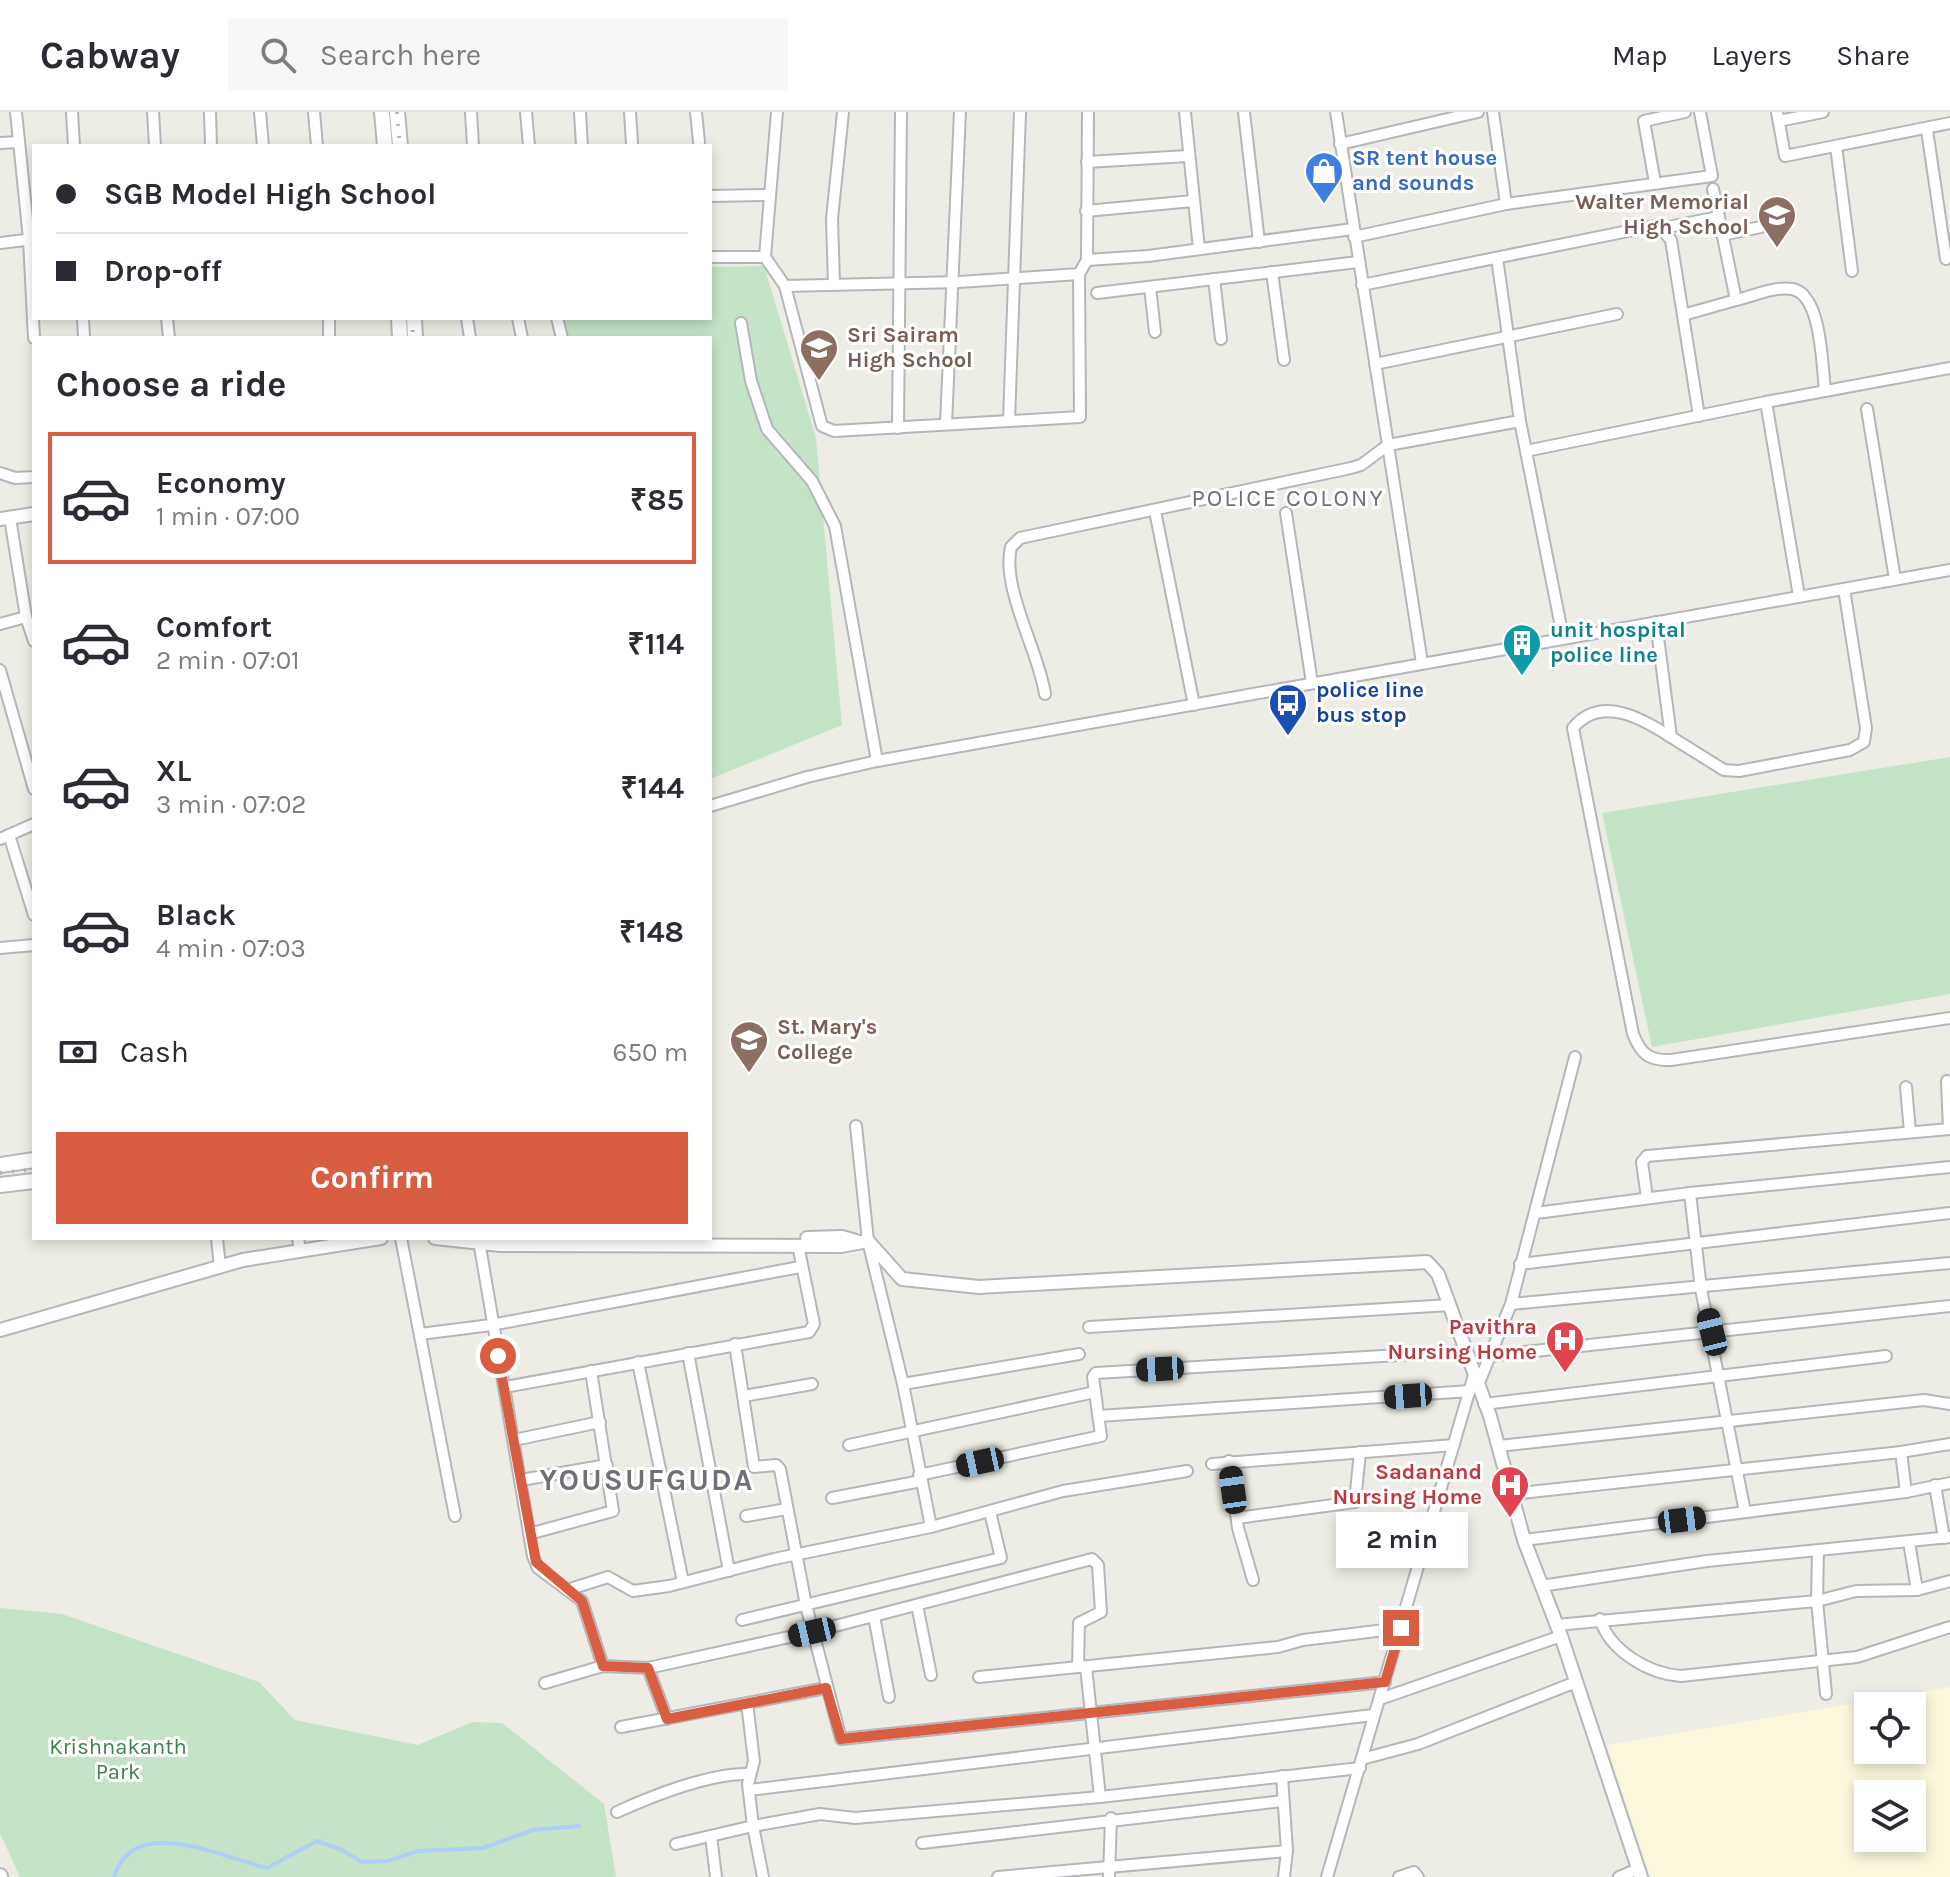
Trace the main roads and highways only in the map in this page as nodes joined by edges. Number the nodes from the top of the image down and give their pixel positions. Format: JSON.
{"nodes":[{"id":1,"x":382,"y":112,"type":"edge"},
{"id":2,"x":397,"y":112,"type":"edge"},
{"id":3,"x":385,"y":144,"type":"edge"},
{"id":4,"x":400,"y":144,"type":"edge"},
{"id":5,"x":32,"y":1160,"type":"edge"},
{"id":6,"x":0,"y":1165,"type":"edge"},
{"id":7,"x":32,"y":1181,"type":"edge"},
{"id":8,"x":0,"y":1185,"type":"edge"}],
"edges":[{"from":1,"to":3,"type":"main road"},
{"from":2,"to":4,"type":"main road"},
{"from":5,"to":6,"type":"main road"},
{"from":7,"to":8,"type":"main road"}]}
